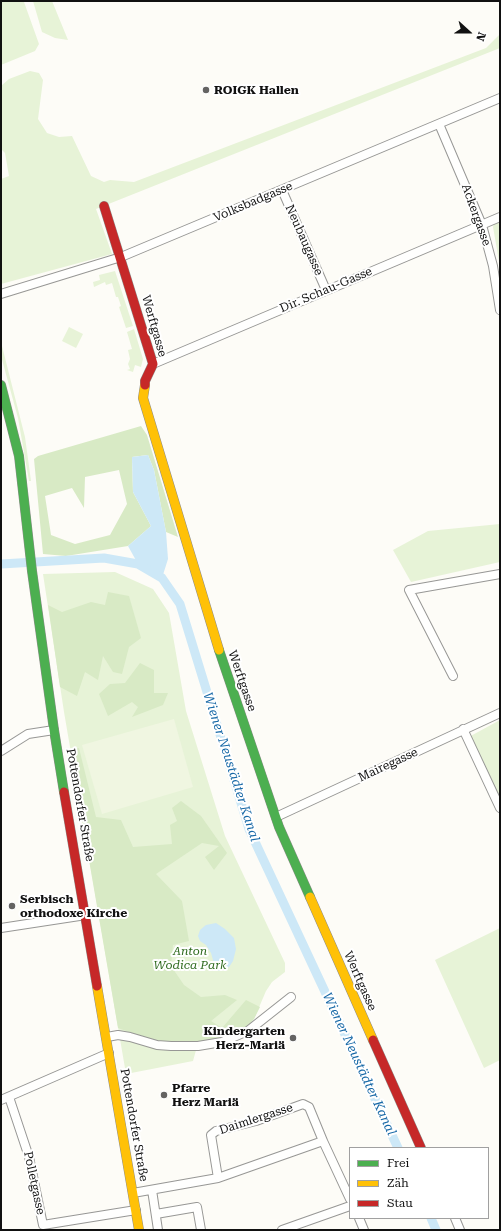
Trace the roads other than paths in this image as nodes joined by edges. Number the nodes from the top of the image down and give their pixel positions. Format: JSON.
{"nodes":[{"id":1,"x":500,"y":98,"type":"edge"},
{"id":2,"x":439,"y":124,"type":"junction"},
{"id":3,"x":282,"y":190,"type":"junction"},
{"id":4,"x":104,"y":206,"type":"dead end"},
{"id":5,"x":500,"y":217,"type":"edge"},
{"id":6,"x":482,"y":224,"type":"junction"},
{"id":7,"x":121,"y":257,"type":"junction"},
{"id":8,"x":326,"y":290,"type":"junction"},
{"id":9,"x":1,"y":294,"type":"edge"},
{"id":10,"x":500,"y":310,"type":"edge"},
{"id":11,"x":153,"y":364,"type":"junction"},
{"id":12,"x":1,"y":384,"type":"edge"},
{"id":13,"x":500,"y":574,"type":"edge"},
{"id":14,"x":453,"y":676,"type":"dead end"},
{"id":15,"x":500,"y":713,"type":"edge"},
{"id":16,"x":463,"y":729,"type":"junction"},
{"id":17,"x":54,"y":730,"type":"junction"},
{"id":18,"x":1,"y":751,"type":"edge"},
{"id":19,"x":500,"y":808,"type":"edge"},
{"id":20,"x":276,"y":817,"type":"junction"},
{"id":21,"x":86,"y":915,"type":"junction"},
{"id":22,"x":1,"y":928,"type":"edge"},
{"id":23,"x":291,"y":997,"type":"dead end"},
{"id":24,"x":107,"y":1037,"type":"junction"},
{"id":25,"x":109,"y":1053,"type":"junction"},
{"id":26,"x":9,"y":1097,"type":"junction"},
{"id":27,"x":1,"y":1100,"type":"edge"},
{"id":28,"x":323,"y":1141,"type":"junction"},
{"id":29,"x":421,"y":1147,"type":"edge"},
{"id":30,"x":218,"y":1178,"type":"junction"},
{"id":31,"x":152,"y":1190,"type":"junction"},
{"id":32,"x":133,"y":1193,"type":"junction"},
{"id":33,"x":349,"y":1197,"type":"edge"},
{"id":34,"x":349,"y":1206,"type":"edge"},
{"id":35,"x":136,"y":1210,"type":"junction"},
{"id":36,"x":156,"y":1214,"type":"junction"},
{"id":37,"x":359,"y":1219,"type":"edge"},
{"id":38,"x":455,"y":1219,"type":"edge"},
{"id":39,"x":139,"y":1230,"type":"edge"},
{"id":40,"x":158,"y":1230,"type":"edge"},
{"id":41,"x":201,"y":1230,"type":"edge"},
{"id":42,"x":282,"y":1230,"type":"edge"},
{"id":43,"x":364,"y":1230,"type":"edge"},
{"id":44,"x":460,"y":1230,"type":"edge"}],
"edges":[{"from":1,"to":2,"type":"street","name":"Volksbadgasse"},
{"from":2,"to":3,"type":"street","name":"Volksbadgasse"},
{"from":2,"to":6,"type":"street","name":"Ackergasse"},
{"from":3,"to":7,"type":"street","name":"Volksbadgasse"},
{"from":3,"to":8,"type":"street","name":"Neubaugasse"},
{"from":4,"to":7,"type":"street","name":"Werftgasse"},
{"from":5,"to":6,"type":"street","name":"Dir. Schau-Gasse"},
{"from":6,"to":8,"type":"street","name":"Dir. Schau-Gasse"},
{"from":6,"to":10,"type":"street","name":"Ackergasse"},
{"from":7,"to":9,"type":"street","name":"Volksbadgasse"},
{"from":7,"to":11,"type":"street","name":"Werftgasse"},
{"from":8,"to":11,"type":"street","name":"Dir. Schau-Gasse"},
{"from":11,"to":20,"type":"street","name":"Werftgasse"},
{"from":12,"to":17,"type":"street","name":"Pottendorfer Straße"},
{"from":13,"to":14,"type":"street"},
{"from":15,"to":16,"type":"street","name":"Mairegasse"},
{"from":16,"to":19,"type":"street"},
{"from":16,"to":20,"type":"street","name":"Mairegasse"},
{"from":17,"to":18,"type":"street"},
{"from":17,"to":21,"type":"street","name":"Pottendorfer Straße"},
{"from":20,"to":29,"type":"street","name":"Werftgasse"},
{"from":21,"to":22,"type":"street"},
{"from":21,"to":24,"type":"street","name":"Pottendorfer Straße"},
{"from":23,"to":24,"type":"street"},
{"from":24,"to":25,"type":"street","name":"Pottendorfer Straße"},
{"from":25,"to":26,"type":"street"},
{"from":25,"to":32,"type":"street","name":"Pottendorfer Straße"},
{"from":26,"to":27,"type":"street"},
{"from":26,"to":35,"type":"street","name":"Polletgasse"},
{"from":28,"to":30,"type":"street"},
{"from":28,"to":30,"type":"street","name":"Daimlergasse"},
{"from":28,"to":33,"type":"street","name":"Daimlergasse"},
{"from":30,"to":31,"type":"street"},
{"from":31,"to":32,"type":"street"},
{"from":31,"to":36,"type":"street","name":"Pottendorfer Straße"},
{"from":32,"to":35,"type":"street","name":"Pottendorfer Straße"},
{"from":34,"to":42,"type":"street"},
{"from":35,"to":39,"type":"street","name":"Pottendorfer Straße"},
{"from":36,"to":40,"type":"street","name":"Pottendorfer Straße"},
{"from":36,"to":41,"type":"street"},
{"from":37,"to":43,"type":"street"},
{"from":38,"to":44,"type":"street"}]}
